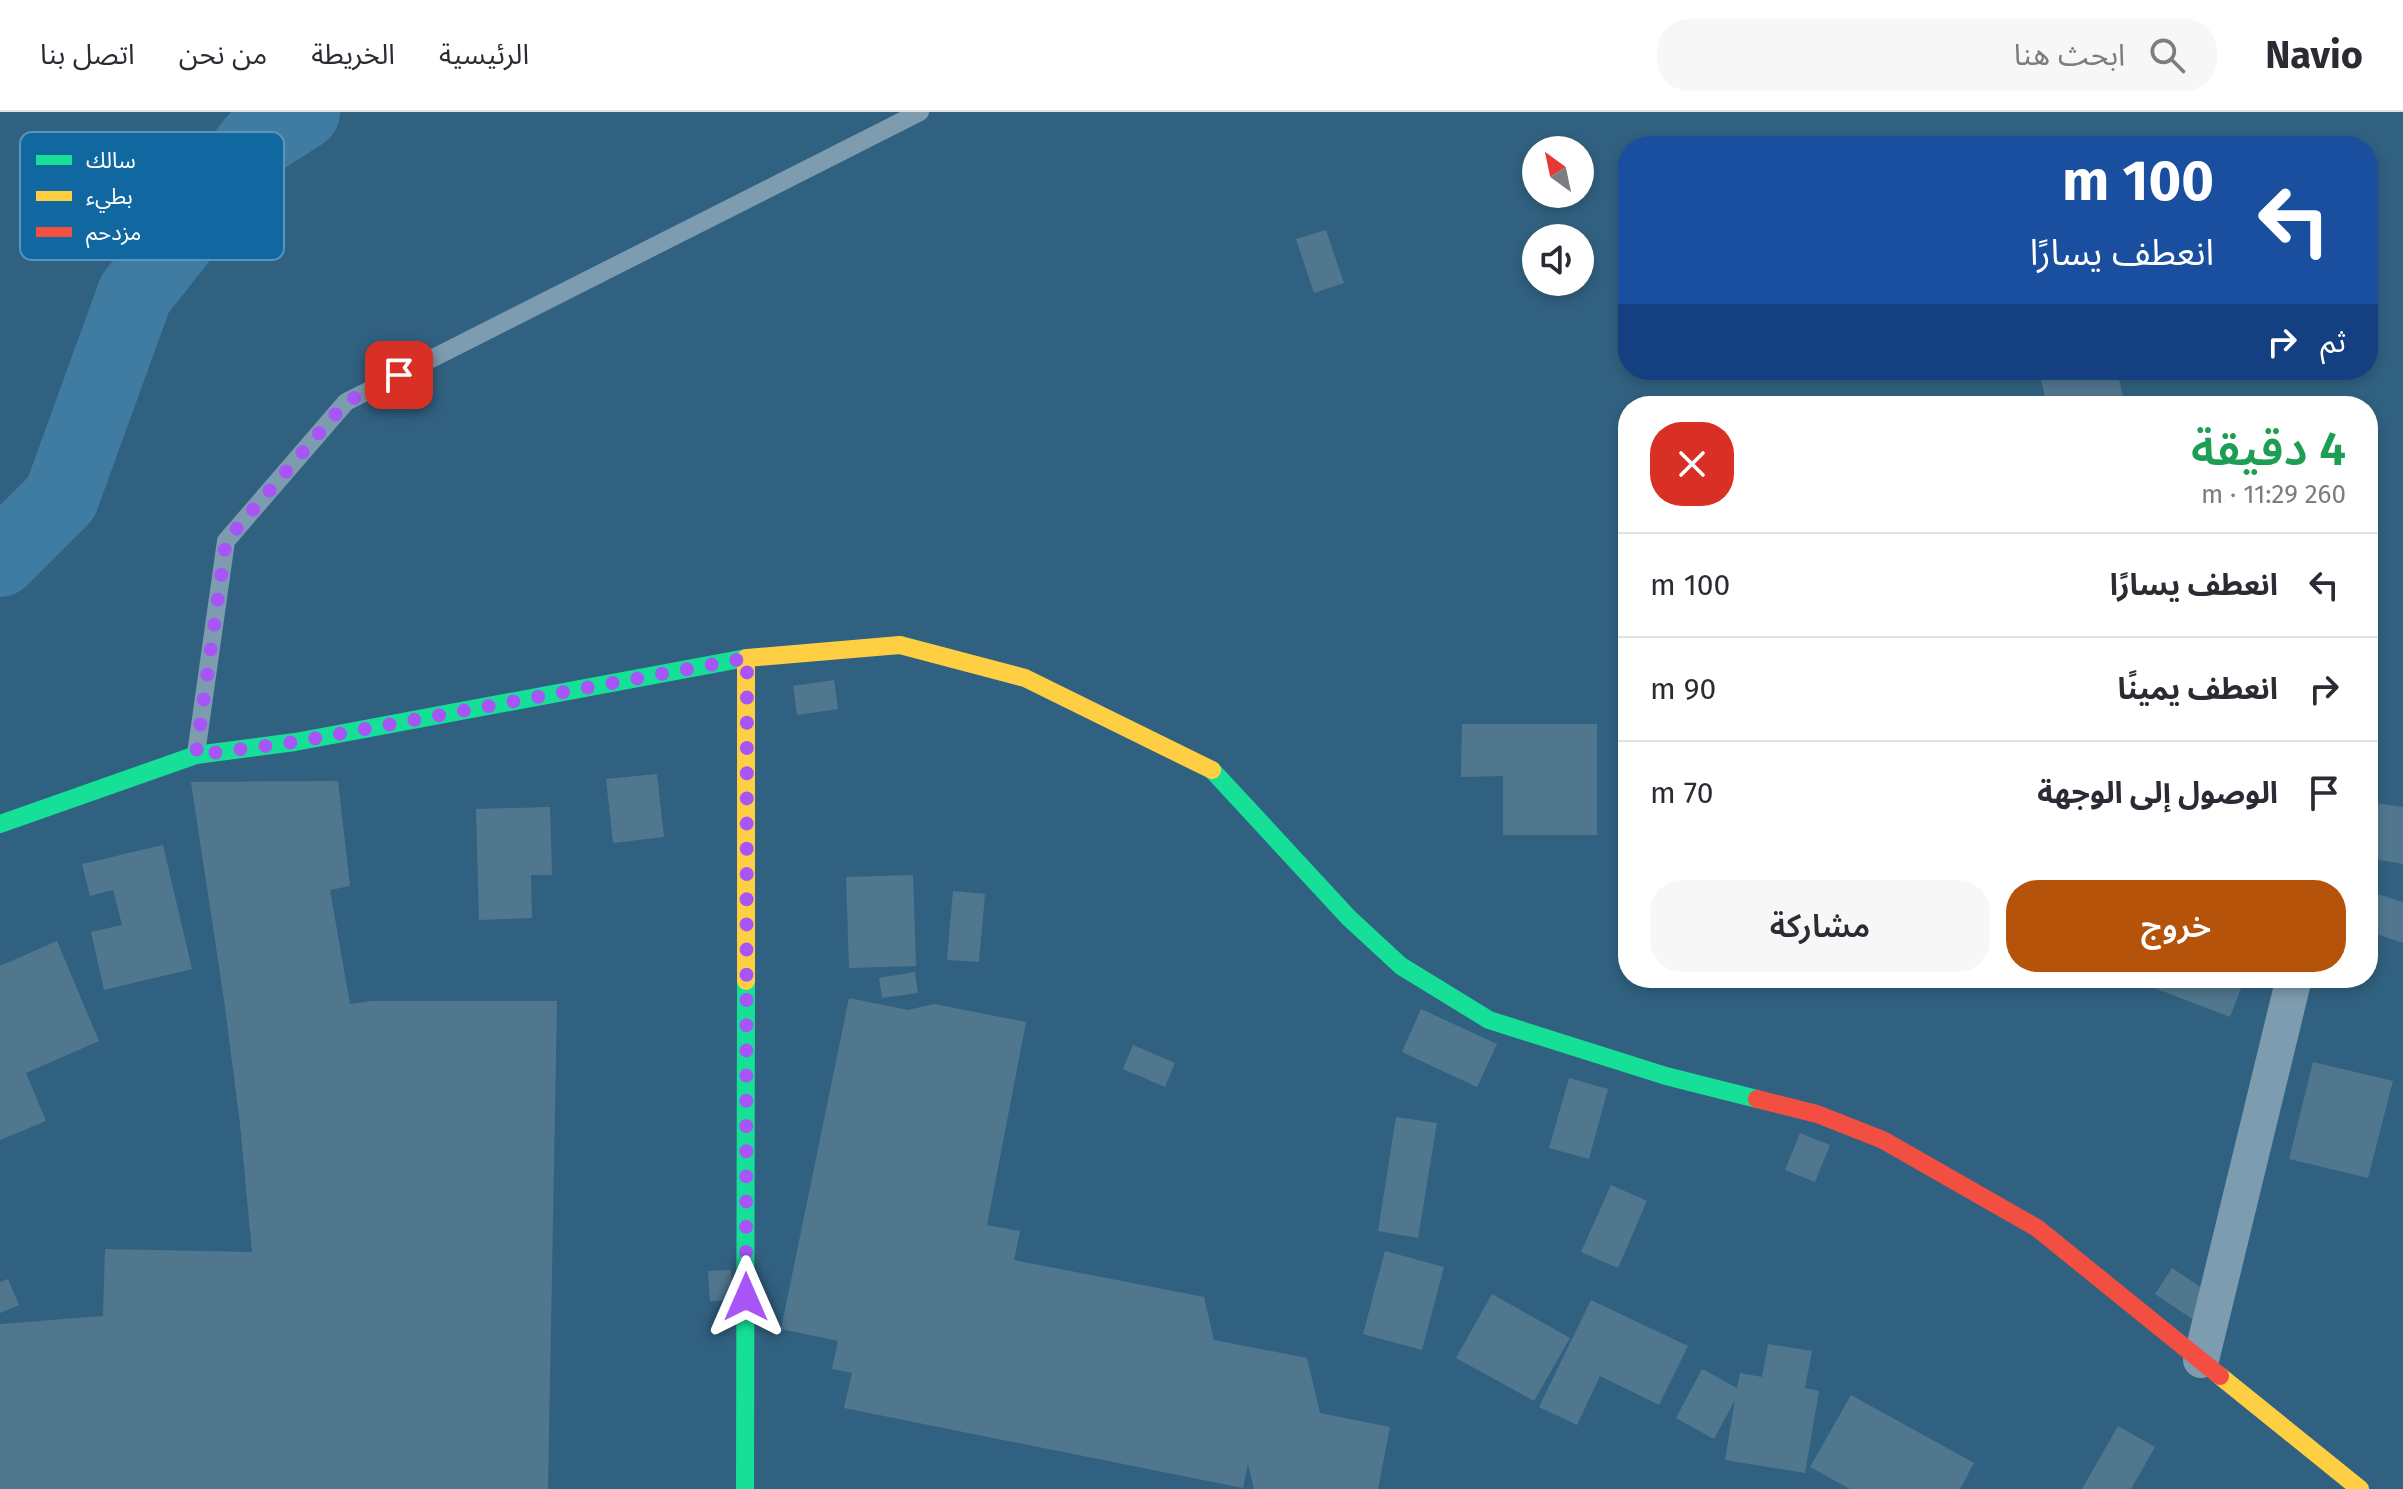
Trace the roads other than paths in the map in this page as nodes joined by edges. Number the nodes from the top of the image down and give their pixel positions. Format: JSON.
{"nodes":[{"id":1,"x":920,"y":112,"type":"edge"},
{"id":2,"x":747,"y":658,"type":"junction"},
{"id":3,"x":196,"y":755,"type":"junction"},
{"id":4,"x":0,"y":824,"type":"edge"},
{"id":5,"x":2292,"y":988,"type":"edge"},
{"id":6,"x":2201,"y":1360,"type":"junction"},
{"id":7,"x":745,"y":1489,"type":"edge"},
{"id":8,"x":2360,"y":1489,"type":"edge"}],
"edges":[{"from":1,"to":3,"type":"lane"},
{"from":2,"to":3,"type":"street"},
{"from":2,"to":6,"type":"street"},
{"from":2,"to":7,"type":"street"},
{"from":3,"to":4,"type":"street"},
{"from":5,"to":6,"type":"street"},
{"from":6,"to":8,"type":"street"}]}
